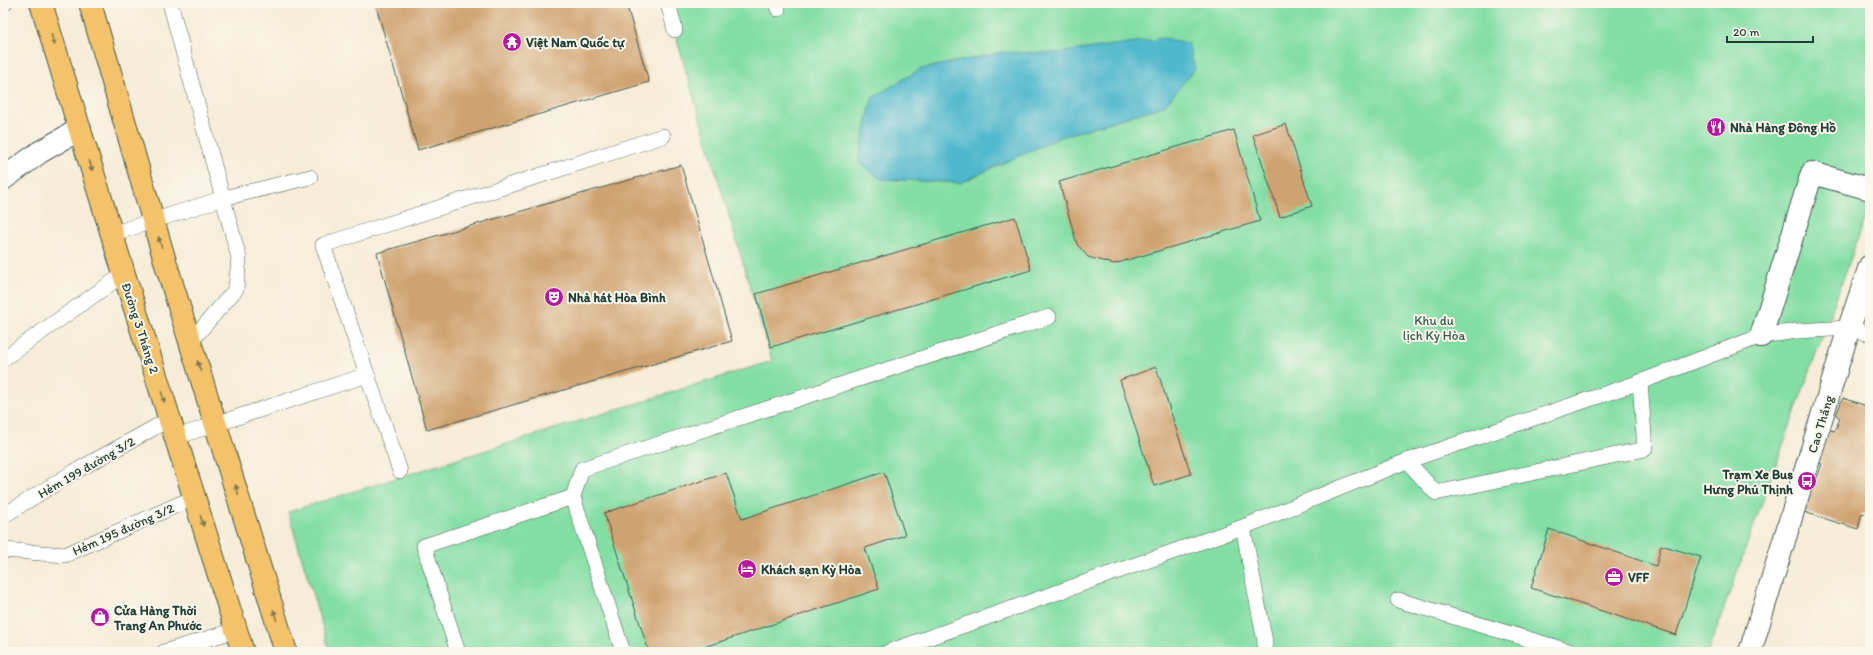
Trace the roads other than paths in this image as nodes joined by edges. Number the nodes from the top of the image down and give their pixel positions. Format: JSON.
{"nodes":[{"id":1,"x":41,"y":3,"type":"edge"},
{"id":2,"x":90,"y":3,"type":"edge"},
{"id":3,"x":170,"y":3,"type":"edge"},
{"id":4,"x":668,"y":3,"type":"edge"},
{"id":5,"x":675,"y":30,"type":"dead end"},
{"id":6,"x":80,"y":129,"type":"junction"},
{"id":7,"x":663,"y":136,"type":"dead end"},
{"id":8,"x":310,"y":177,"type":"dead end"},
{"id":9,"x":3,"y":179,"type":"edge"},
{"id":10,"x":1870,"y":189,"type":"edge"},
{"id":11,"x":224,"y":198,"type":"junction"},
{"id":12,"x":154,"y":220,"type":"junction"},
{"id":13,"x":112,"y":234,"type":"junction"},
{"id":14,"x":1870,"y":266,"type":"edge"},
{"id":15,"x":124,"y":274,"type":"junction"},
{"id":16,"x":1049,"y":317,"type":"dead end"},
{"id":17,"x":1849,"y":328,"type":"junction"},
{"id":18,"x":1870,"y":334,"type":"edge"},
{"id":19,"x":1761,"y":336,"type":"junction"},
{"id":20,"x":191,"y":341,"type":"junction"},
{"id":21,"x":3,"y":359,"type":"edge"},
{"id":22,"x":367,"y":375,"type":"junction"},
{"id":23,"x":1640,"y":382,"type":"junction"},
{"id":24,"x":217,"y":423,"type":"junction"},
{"id":25,"x":173,"y":428,"type":"junction"},
{"id":26,"x":1407,"y":461,"type":"junction"},
{"id":27,"x":400,"y":471,"type":"dead end"},
{"id":28,"x":195,"y":497,"type":"junction"},
{"id":29,"x":573,"y":497,"type":"junction"},
{"id":30,"x":3,"y":516,"type":"edge"},
{"id":31,"x":1243,"y":527,"type":"junction"},
{"id":32,"x":3,"y":550,"type":"edge"},
{"id":33,"x":1398,"y":600,"type":"dead end"},
{"id":34,"x":236,"y":630,"type":"junction"},
{"id":35,"x":164,"y":652,"type":"edge"},
{"id":36,"x":243,"y":652,"type":"edge"},
{"id":37,"x":286,"y":652,"type":"edge"},
{"id":38,"x":458,"y":652,"type":"edge"},
{"id":39,"x":623,"y":652,"type":"edge"},
{"id":40,"x":888,"y":652,"type":"edge"},
{"id":41,"x":1264,"y":652,"type":"edge"},
{"id":42,"x":1571,"y":652,"type":"edge"},
{"id":43,"x":1750,"y":652,"type":"edge"}],
"edges":[{"from":1,"to":6,"type":"main road","name":"Đường 3 Tháng 2","one_way":true},
{"from":2,"to":12,"type":"main road"},
{"from":3,"to":11,"type":"lane"},
{"from":4,"to":5,"type":"lane"},
{"from":6,"to":9,"type":"street"},
{"from":6,"to":13,"type":"main road","name":"Đường 3 Tháng 2","one_way":true},
{"from":7,"to":22,"type":"lane"},
{"from":8,"to":11,"type":"lane"},
{"from":10,"to":19,"type":"street"},
{"from":11,"to":12,"type":"lane"},
{"from":11,"to":20,"type":"lane"},
{"from":12,"to":13,"type":"lane"},
{"from":20,"to":12,"type":"main road","one_way":true},
{"from":13,"to":15,"type":"main road","name":"Đường 3 Tháng 2"},
{"from":14,"to":17,"type":"street","name":"Cao Thắng"},
{"from":15,"to":21,"type":"lane"},
{"from":15,"to":25,"type":"main road","name":"Đường 3 Tháng 2","one_way":true},
{"from":16,"to":29,"type":"lane"},
{"from":17,"to":18,"type":"lane"},
{"from":17,"to":19,"type":"lane"},
{"from":17,"to":43,"type":"street","name":"Cao Thắng"},
{"from":19,"to":23,"type":"lane"},
{"from":24,"to":20,"type":"main road","one_way":true},
{"from":22,"to":24,"type":"lane","name":"Hẻm 199 đường 3/2"},
{"from":22,"to":27,"type":"lane"},
{"from":23,"to":26,"type":"lane"},
{"from":23,"to":26,"type":"lane"},
{"from":24,"to":25,"type":"lane","name":"Hẻm 199 đường 3/2"},
{"from":37,"to":24,"type":"main road","one_way":true},
{"from":25,"to":28,"type":"main road","name":"Đường 3 Tháng 2"},
{"from":25,"to":30,"type":"lane","name":"Hẻm 199 đường 3/2"},
{"from":26,"to":31,"type":"lane"},
{"from":28,"to":32,"type":"lane","name":"Hẻm 195 đường 3/2"},
{"from":28,"to":34,"type":"main road","name":"Đường 3 Tháng 2","one_way":true},
{"from":29,"to":38,"type":"lane"},
{"from":29,"to":39,"type":"lane"},
{"from":31,"to":40,"type":"lane"},
{"from":31,"to":41,"type":"lane"},
{"from":33,"to":42,"type":"lane"},
{"from":34,"to":35,"type":"lane"},
{"from":34,"to":36,"type":"main road","name":"Đường 3 Tháng 2"}]}
